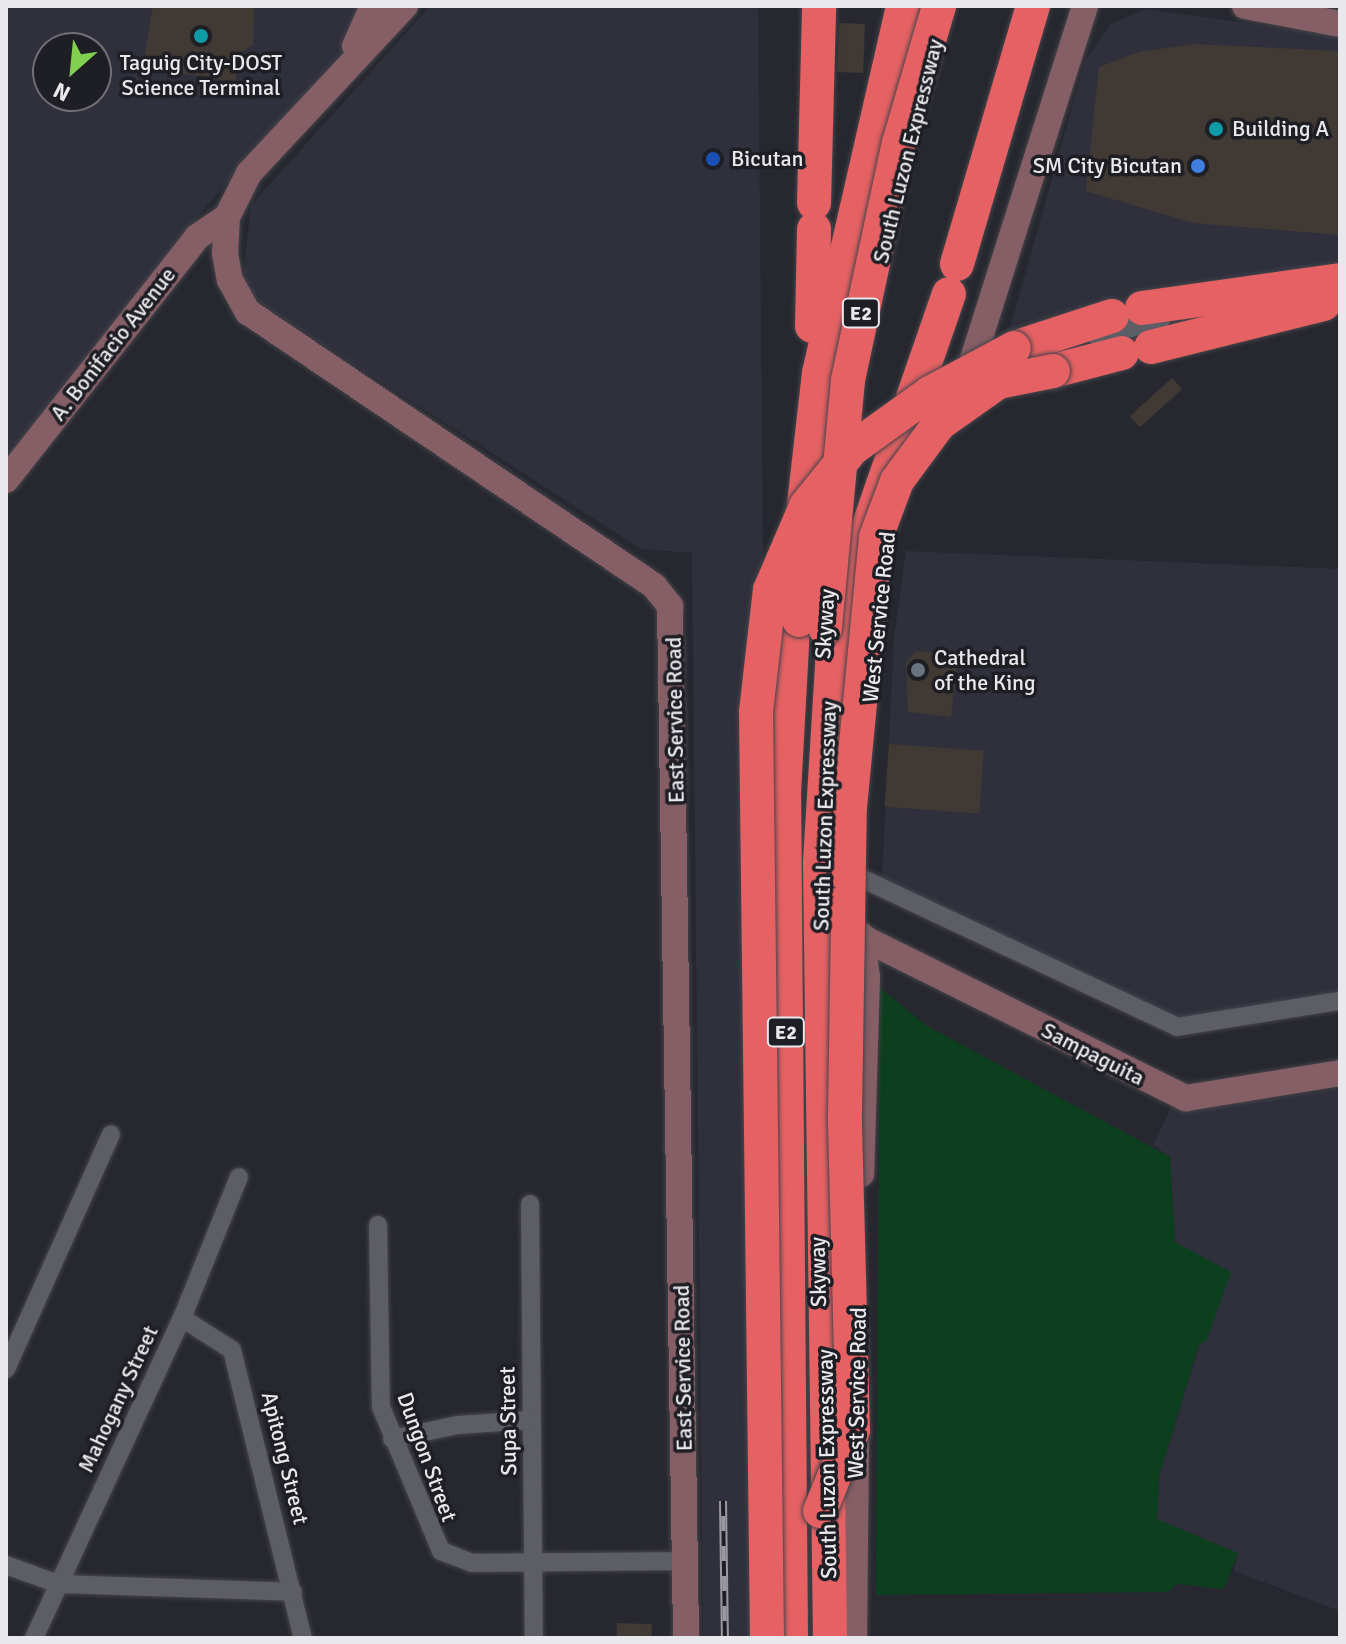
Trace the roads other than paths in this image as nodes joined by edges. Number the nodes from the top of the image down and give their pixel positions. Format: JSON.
{"nodes":[{"id":1,"x":373,"y":6,"type":"edge"},
{"id":2,"x":405,"y":6,"type":"edge"},
{"id":3,"x":819,"y":6,"type":"edge"},
{"id":4,"x":903,"y":6,"type":"edge"},
{"id":5,"x":917,"y":6,"type":"edge"},
{"id":6,"x":939,"y":6,"type":"edge"},
{"id":7,"x":947,"y":6,"type":"edge"},
{"id":8,"x":1033,"y":6,"type":"edge"},
{"id":9,"x":1072,"y":6,"type":"edge"},
{"id":10,"x":1085,"y":6,"type":"edge"},
{"id":11,"x":1107,"y":6,"type":"edge"},
{"id":12,"x":1245,"y":6,"type":"edge"},
{"id":13,"x":1340,"y":24,"type":"edge"},
{"id":14,"x":1077,"y":32,"type":"junction"},
{"id":15,"x":343,"y":71,"type":"junction"},
{"id":16,"x":1035,"y":164,"type":"junction"},
{"id":17,"x":227,"y":217,"type":"junction"},
{"id":18,"x":1337,"y":290,"type":"edge"},
{"id":19,"x":962,"y":388,"type":"junction"},
{"id":20,"x":812,"y":427,"type":"junction"},
{"id":21,"x":6,"y":480,"type":"edge"},
{"id":22,"x":833,"y":627,"type":"junction"},
{"id":23,"x":863,"y":879,"type":"junction"},
{"id":24,"x":861,"y":947,"type":"junction"},
{"id":25,"x":1340,"y":1001,"type":"edge"},
{"id":26,"x":1340,"y":1073,"type":"edge"},
{"id":27,"x":111,"y":1134,"type":"dead end"},
{"id":28,"x":239,"y":1177,"type":"dead end"},
{"id":29,"x":530,"y":1204,"type":"dead end"},
{"id":30,"x":378,"y":1225,"type":"dead end"},
{"id":31,"x":182,"y":1318,"type":"junction"},
{"id":32,"x":6,"y":1369,"type":"edge"},
{"id":33,"x":532,"y":1420,"type":"junction"},
{"id":34,"x":392,"y":1439,"type":"junction"},
{"id":35,"x":820,"y":1511,"type":"junction"},
{"id":36,"x":534,"y":1561,"type":"junction"},
{"id":37,"x":685,"y":1561,"type":"junction"},
{"id":38,"x":6,"y":1565,"type":"edge"},
{"id":39,"x":58,"y":1584,"type":"junction"},
{"id":40,"x":293,"y":1592,"type":"junction"},
{"id":41,"x":34,"y":1638,"type":"edge"},
{"id":42,"x":303,"y":1638,"type":"edge"},
{"id":43,"x":534,"y":1638,"type":"edge"},
{"id":44,"x":686,"y":1638,"type":"edge"},
{"id":45,"x":767,"y":1638,"type":"edge"},
{"id":46,"x":791,"y":1638,"type":"edge"},
{"id":47,"x":799,"y":1638,"type":"edge"},
{"id":48,"x":821,"y":1638,"type":"edge"},
{"id":49,"x":830,"y":1638,"type":"edge"},
{"id":50,"x":854,"y":1638,"type":"edge"}],
"edges":[{"from":1,"to":15,"type":"main road","name":"East Service Road"},
{"from":2,"to":15,"type":"main road","name":"East Service Road"},
{"from":3,"to":20,"type":"highway"},
{"from":4,"to":20,"type":"highway","name":"South Luzon Expressway","number":"E2"},
{"from":5,"to":47,"type":"highway","name":"Skyway","number":"E2","bridge":true},
{"from":6,"to":35,"type":"highway","name":"Skyway","number":"E2","bridge":true},
{"from":7,"to":22,"type":"highway","name":"South Luzon Expressway","number":"E2"},
{"from":8,"to":22,"type":"highway"},
{"from":9,"to":16,"type":"main road","name":"West Service Road"},
{"from":10,"to":14,"type":"main road","name":"West Service Road"},
{"from":11,"to":14,"type":"main road"},
{"from":12,"to":13,"type":"main road"},
{"from":14,"to":16,"type":"main road","name":"West Service Road"},
{"from":15,"to":17,"type":"main road","name":"East Service Road"},
{"from":16,"to":19,"type":"main road","name":"West Service Road"},
{"from":17,"to":21,"type":"main road","name":"A. Bonifacio Avenue"},
{"from":17,"to":37,"type":"main road","name":"East Service Road"},
{"from":18,"to":19,"type":"street"},
{"from":18,"to":35,"type":"highway","bridge":true},
{"from":18,"to":45,"type":"highway","bridge":true},
{"from":19,"to":23,"type":"main road","name":"West Service Road"},
{"from":20,"to":46,"type":"highway","name":"South Luzon Expressway","number":"E2"},
{"from":22,"to":49,"type":"highway","name":"South Luzon Expressway","number":"E2"},
{"from":23,"to":24,"type":"main road","name":"West Service Road"},
{"from":23,"to":25,"type":"street"},
{"from":24,"to":26,"type":"main road","name":"Sampaguita"},
{"from":24,"to":50,"type":"main road","name":"West Service Road"},
{"from":27,"to":32,"type":"street"},
{"from":28,"to":31,"type":"street","name":"Mahogany Street"},
{"from":29,"to":33,"type":"street","name":"Supa Street"},
{"from":30,"to":34,"type":"street","name":"Dungon Street"},
{"from":31,"to":39,"type":"street","name":"Mahogany Street"},
{"from":31,"to":40,"type":"street","name":"Apitong Street"},
{"from":33,"to":34,"type":"street"},
{"from":33,"to":36,"type":"street","name":"Supa Street"},
{"from":34,"to":36,"type":"street","name":"Dungon Street"},
{"from":35,"to":48,"type":"highway","name":"Skyway","number":"E2"},
{"from":36,"to":37,"type":"street","name":"Dungon Street"},
{"from":36,"to":43,"type":"street","name":"Supa Street"},
{"from":37,"to":44,"type":"main road","name":"East Service Road"},
{"from":38,"to":39,"type":"street"},
{"from":39,"to":40,"type":"street"},
{"from":39,"to":41,"type":"street","name":"Mahogany Street"},
{"from":40,"to":42,"type":"street","name":"Apitong Street"}]}
